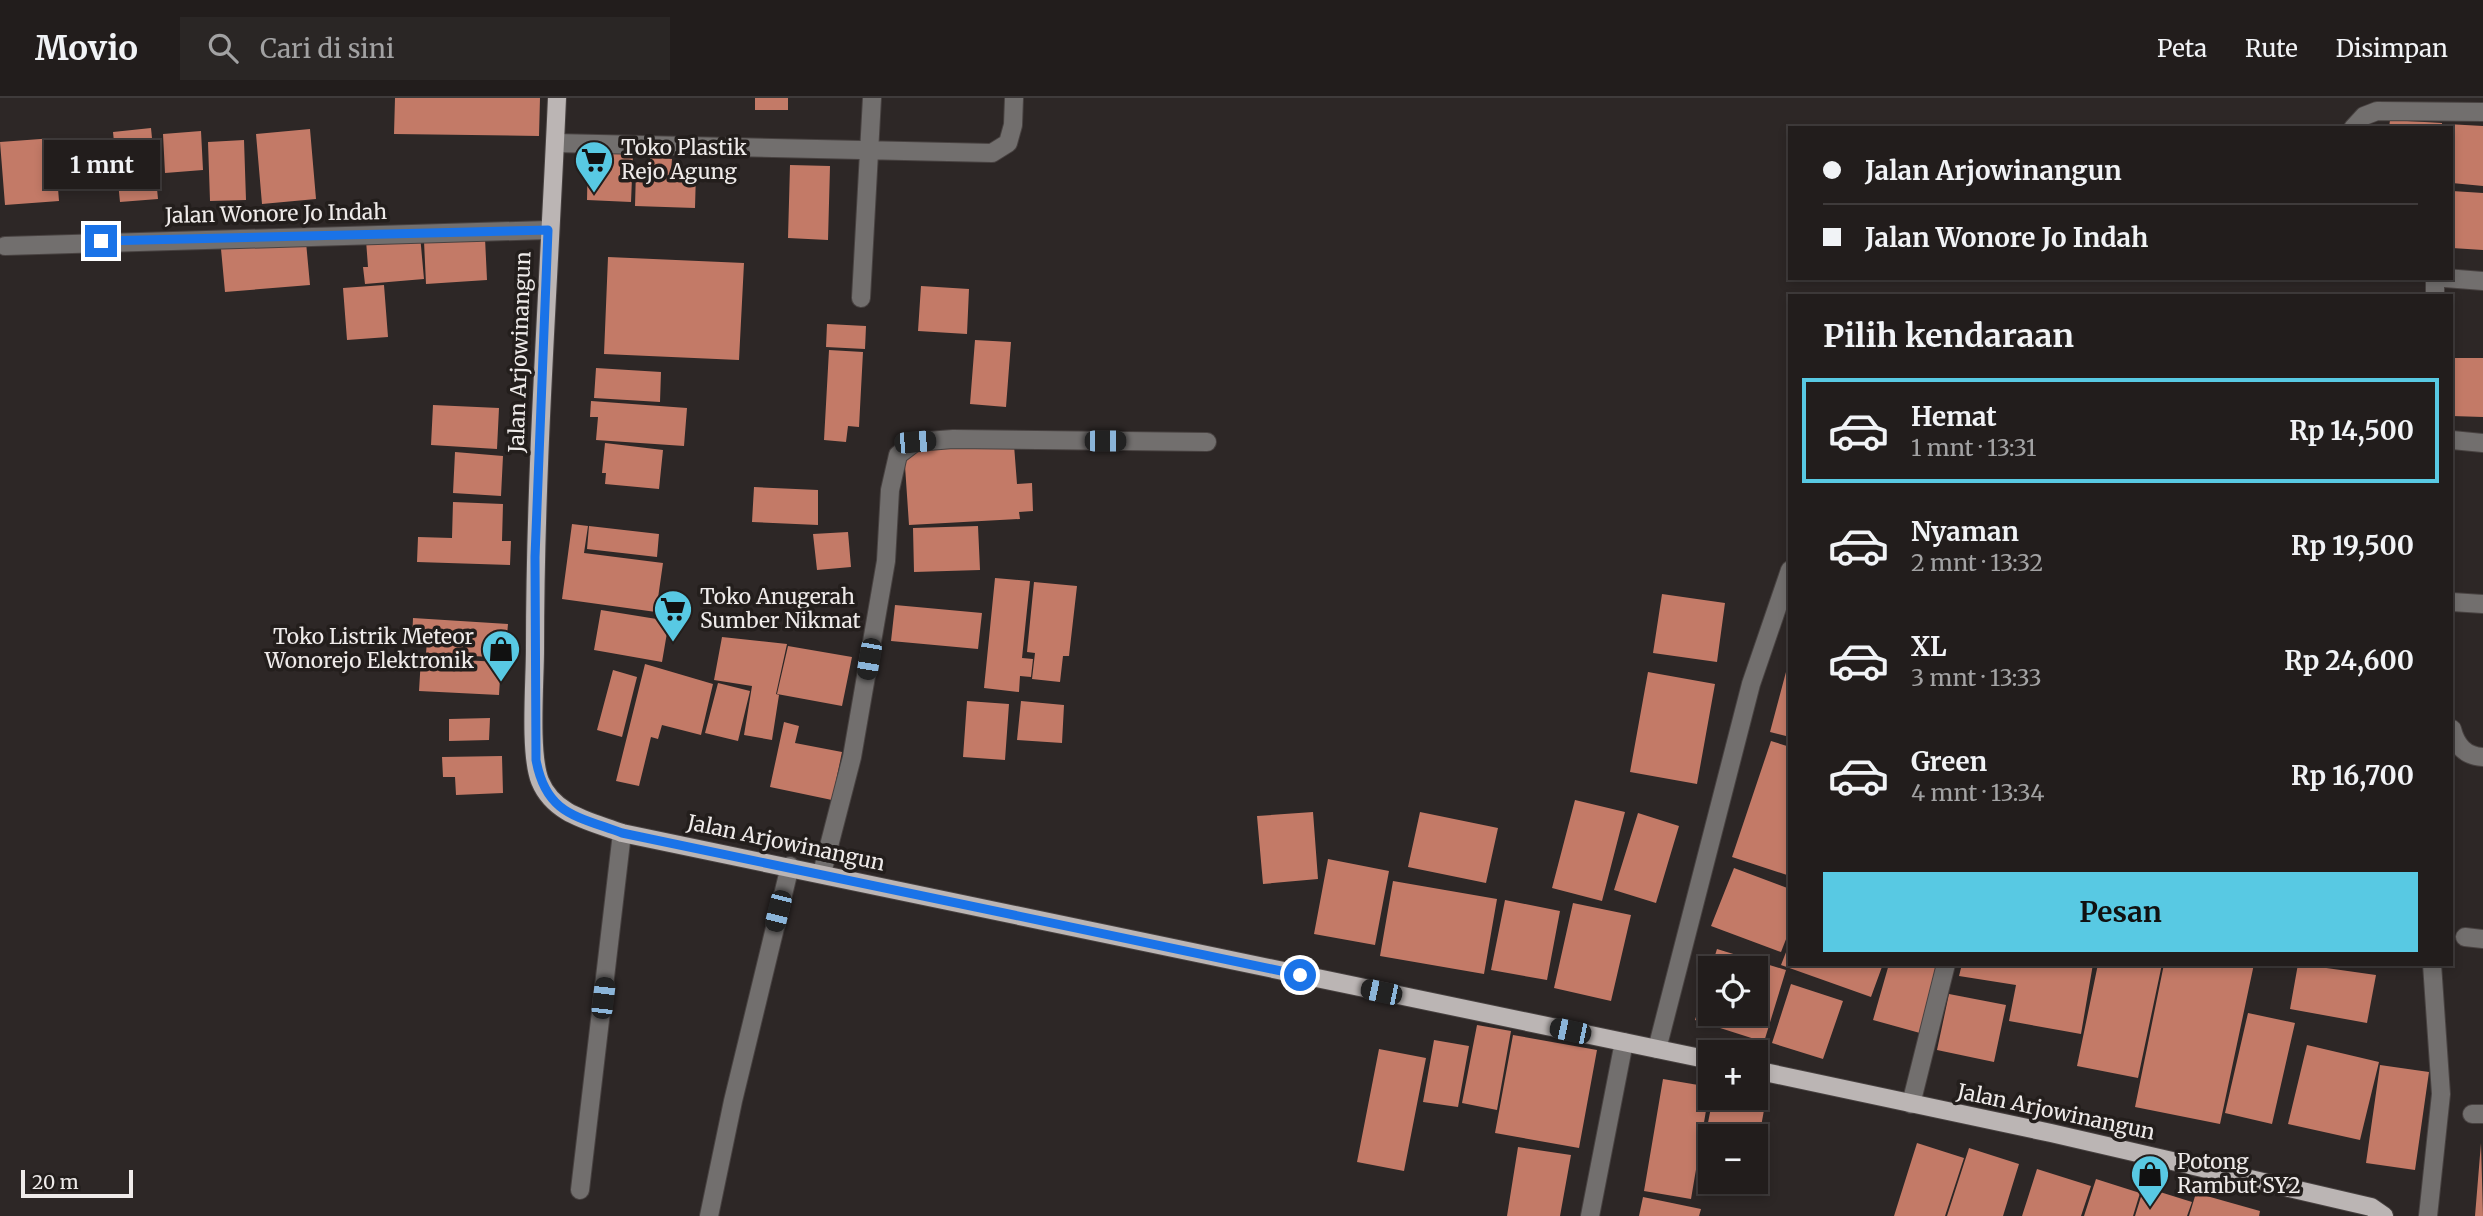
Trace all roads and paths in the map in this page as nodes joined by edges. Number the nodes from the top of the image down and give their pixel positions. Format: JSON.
{"nodes":[{"id":1,"x":557,"y":98,"type":"edge"},
{"id":2,"x":872,"y":98,"type":"edge"},
{"id":3,"x":1014,"y":98,"type":"edge"},
{"id":4,"x":2483,"y":112,"type":"edge"},
{"id":5,"x":2355,"y":126,"type":"edge"},
{"id":6,"x":555,"y":143,"type":"junction"},
{"id":7,"x":870,"y":151,"type":"junction"},
{"id":8,"x":548,"y":230,"type":"junction"},
{"id":9,"x":5,"y":246,"type":"dead end"},
{"id":10,"x":2453,"y":279,"type":"edge"},
{"id":11,"x":2483,"y":281,"type":"edge"},
{"id":12,"x":861,"y":298,"type":"dead end"},
{"id":13,"x":2453,"y":440,"type":"edge"},
{"id":14,"x":1207,"y":442,"type":"dead end"},
{"id":15,"x":2483,"y":443,"type":"edge"},
{"id":16,"x":1788,"y":575,"type":"edge"},
{"id":17,"x":2453,"y":602,"type":"edge"},
{"id":18,"x":2483,"y":604,"type":"edge"},
{"id":19,"x":2453,"y":733,"type":"edge"},
{"id":20,"x":2483,"y":757,"type":"edge"},
{"id":21,"x":622,"y":833,"type":"junction"},
{"id":22,"x":790,"y":866,"type":"junction"},
{"id":23,"x":822,"y":873,"type":"junction"},
{"id":24,"x":1946,"y":966,"type":"edge"},
{"id":25,"x":2432,"y":966,"type":"edge"},
{"id":26,"x":1624,"y":1042,"type":"junction"},
{"id":27,"x":1657,"y":1049,"type":"junction"},
{"id":28,"x":1698,"y":1058,"type":"edge"},
{"id":29,"x":1768,"y":1073,"type":"edge"},
{"id":30,"x":1911,"y":1104,"type":"junction"},
{"id":31,"x":580,"y":1190,"type":"dead end"},
{"id":32,"x":709,"y":1216,"type":"edge"},
{"id":33,"x":1590,"y":1216,"type":"edge"},
{"id":34,"x":2384,"y":1216,"type":"edge"},
{"id":35,"x":2428,"y":1216,"type":"edge"}],
"edges":[{"from":1,"to":6,"type":"main road","name":"Jalan Arjowinangun"},
{"from":2,"to":7,"type":"street"},
{"from":3,"to":7,"type":"street"},
{"from":4,"to":5,"type":"street"},
{"from":6,"to":7,"type":"street"},
{"from":6,"to":8,"type":"main road","name":"Jalan Arjowinangun"},
{"from":7,"to":12,"type":"street"},
{"from":8,"to":9,"type":"street","name":"Jalan Wonore Jo Indah"},
{"from":8,"to":21,"type":"main road","name":"Jalan Arjowinangun"},
{"from":10,"to":11,"type":"street"},
{"from":13,"to":15,"type":"street"},
{"from":14,"to":23,"type":"street"},
{"from":16,"to":27,"type":"street"},
{"from":17,"to":18,"type":"street"},
{"from":19,"to":20,"type":"street"},
{"from":21,"to":22,"type":"main road","name":"Jalan Arjowinangun"},
{"from":21,"to":31,"type":"street"},
{"from":22,"to":23,"type":"main road","name":"Jalan Arjowinangun"},
{"from":22,"to":32,"type":"street"},
{"from":23,"to":26,"type":"main road","name":"Jalan Arjowinangun"},
{"from":24,"to":30,"type":"street"},
{"from":25,"to":35,"type":"street"},
{"from":26,"to":27,"type":"main road","name":"Jalan Arjowinangun"},
{"from":26,"to":33,"type":"street"},
{"from":27,"to":28,"type":"main road","name":"Jalan Arjowinangun"},
{"from":29,"to":30,"type":"main road","name":"Jalan Arjowinangun"},
{"from":30,"to":34,"type":"main road","name":"Jalan Arjowinangun"}]}
